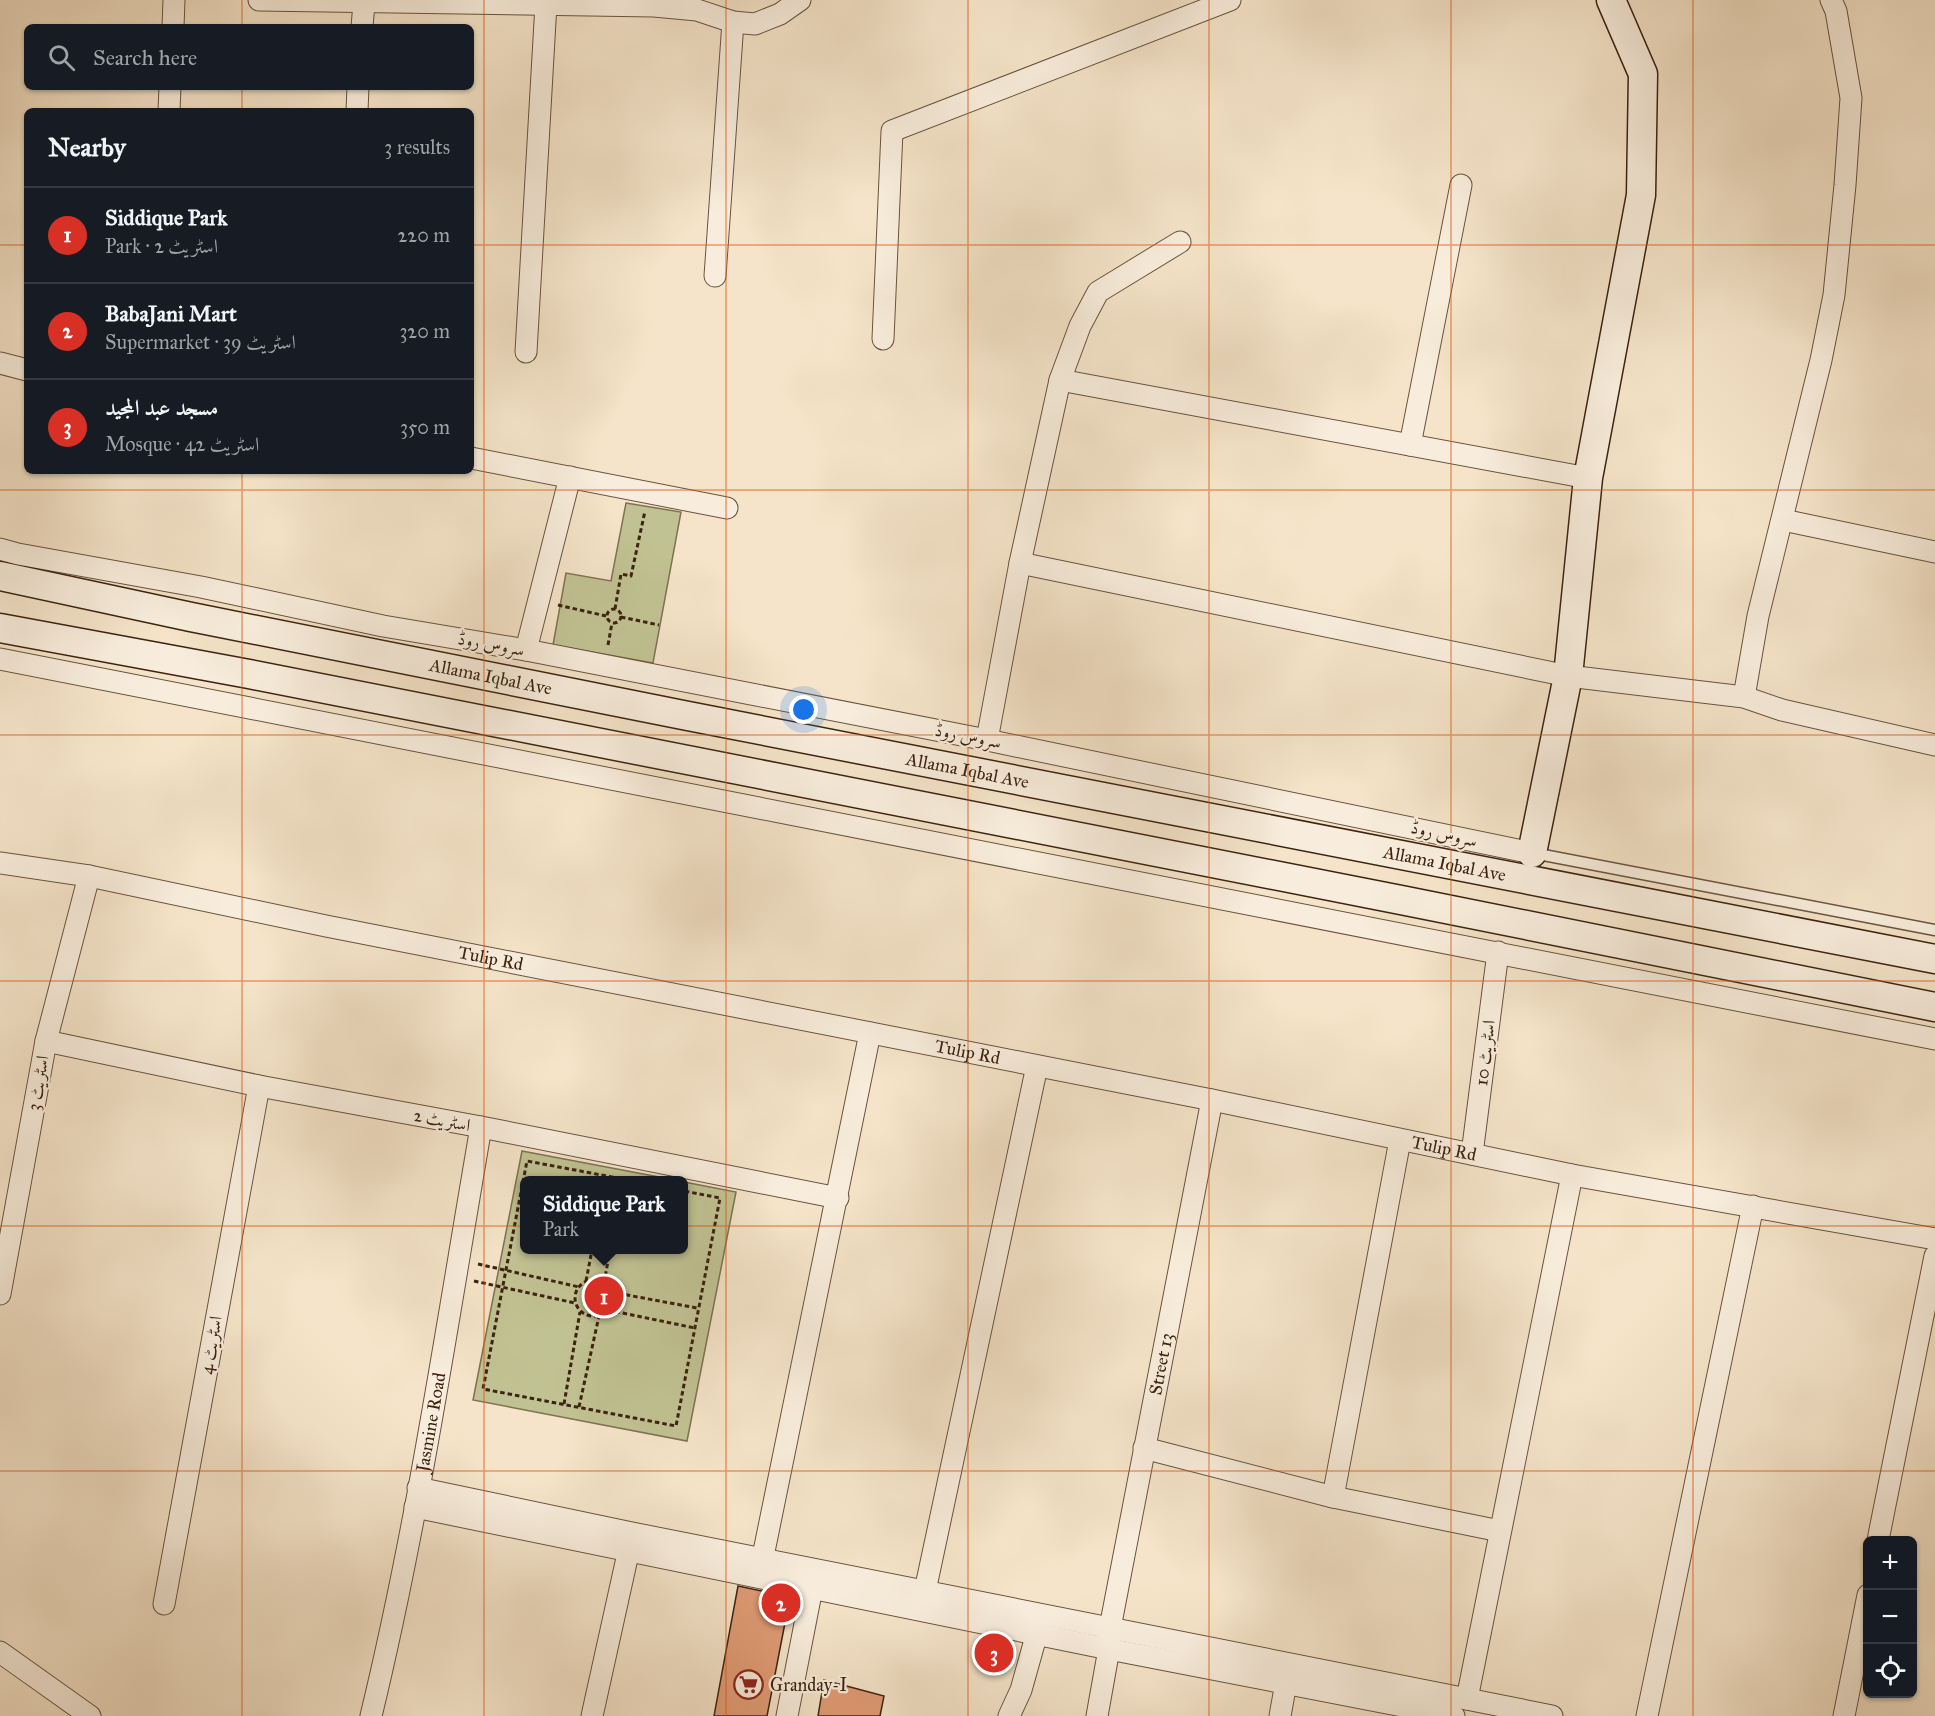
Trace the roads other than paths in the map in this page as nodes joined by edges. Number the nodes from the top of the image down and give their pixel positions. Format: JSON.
{"nodes":[{"id":1,"x":174,"y":0,"type":"edge"},
{"id":2,"x":259,"y":0,"type":"edge"},
{"id":3,"x":801,"y":0,"type":"edge"},
{"id":4,"x":1230,"y":0,"type":"edge"},
{"id":5,"x":1611,"y":0,"type":"edge"},
{"id":6,"x":1831,"y":0,"type":"edge"},
{"id":7,"x":364,"y":3,"type":"junction"},
{"id":8,"x":546,"y":4,"type":"junction"},
{"id":9,"x":733,"y":22,"type":"junction"},
{"id":10,"x":172,"y":24,"type":"edge"},
{"id":11,"x":362,"y":24,"type":"edge"},
{"id":12,"x":170,"y":90,"type":"edge"},
{"id":13,"x":358,"y":90,"type":"edge"},
{"id":14,"x":169,"y":108,"type":"edge"},
{"id":15,"x":357,"y":108,"type":"edge"},
{"id":16,"x":1461,"y":185,"type":"dead end"},
{"id":17,"x":1180,"y":242,"type":"dead end"},
{"id":18,"x":715,"y":276,"type":"dead end"},
{"id":19,"x":883,"y":339,"type":"dead end"},
{"id":20,"x":526,"y":352,"type":"dead end"},
{"id":21,"x":0,"y":363,"type":"edge"},
{"id":22,"x":24,"y":369,"type":"edge"},
{"id":23,"x":1060,"y":380,"type":"junction"},
{"id":24,"x":1410,"y":445,"type":"junction"},
{"id":25,"x":474,"y":459,"type":"edge"},
{"id":26,"x":570,"y":477,"type":"junction"},
{"id":27,"x":1588,"y":478,"type":"junction"},
{"id":28,"x":727,"y":508,"type":"dead end"},
{"id":29,"x":1783,"y":520,"type":"junction"},
{"id":30,"x":0,"y":549,"type":"edge"},
{"id":31,"x":1935,"y":552,"type":"edge"},
{"id":32,"x":1020,"y":563,"type":"junction"},
{"id":33,"x":0,"y":576,"type":"edge"},
{"id":34,"x":0,"y":628,"type":"edge"},
{"id":35,"x":526,"y":650,"type":"junction"},
{"id":36,"x":0,"y":659,"type":"edge"},
{"id":37,"x":1568,"y":676,"type":"junction"},
{"id":38,"x":1744,"y":697,"type":"junction"},
{"id":39,"x":987,"y":740,"type":"junction"},
{"id":40,"x":1935,"y":745,"type":"edge"},
{"id":41,"x":1532,"y":853,"type":"junction"},
{"id":42,"x":0,"y":863,"type":"edge"},
{"id":43,"x":89,"y":876,"type":"junction"},
{"id":44,"x":1935,"y":930,"type":"edge"},
{"id":45,"x":1498,"y":952,"type":"junction"},
{"id":46,"x":1935,"y":959,"type":"edge"},
{"id":47,"x":1935,"y":1007,"type":"edge"},
{"id":48,"x":870,"y":1034,"type":"junction"},
{"id":49,"x":1935,"y":1039,"type":"edge"},
{"id":50,"x":46,"y":1041,"type":"junction"},
{"id":51,"x":1037,"y":1066,"type":"junction"},
{"id":52,"x":259,"y":1086,"type":"junction"},
{"id":53,"x":1212,"y":1101,"type":"junction"},
{"id":54,"x":481,"y":1127,"type":"junction"},
{"id":55,"x":1400,"y":1140,"type":"junction"},
{"id":56,"x":1472,"y":1154,"type":"junction"},
{"id":57,"x":1572,"y":1175,"type":"junction"},
{"id":58,"x":838,"y":1198,"type":"junction"},
{"id":59,"x":1753,"y":1206,"type":"junction"},
{"id":60,"x":1935,"y":1239,"type":"edge"},
{"id":61,"x":1935,"y":1256,"type":"edge"},
{"id":62,"x":0,"y":1294,"type":"edge"},
{"id":63,"x":1144,"y":1448,"type":"junction"},
{"id":64,"x":1333,"y":1497,"type":"junction"},
{"id":65,"x":416,"y":1498,"type":"junction"},
{"id":66,"x":1500,"y":1531,"type":"junction"},
{"id":67,"x":1879,"y":1536,"type":"edge"},
{"id":68,"x":630,"y":1543,"type":"junction"},
{"id":69,"x":761,"y":1568,"type":"junction"},
{"id":70,"x":812,"y":1588,"type":"junction"},
{"id":71,"x":923,"y":1601,"type":"junction"},
{"id":72,"x":164,"y":1604,"type":"dead end"},
{"id":73,"x":1863,"y":1620,"type":"edge"},
{"id":74,"x":1037,"y":1633,"type":"junction"},
{"id":75,"x":1109,"y":1638,"type":"junction"},
{"id":76,"x":0,"y":1652,"type":"edge"},
{"id":77,"x":1286,"y":1683,"type":"junction"},
{"id":78,"x":1467,"y":1699,"type":"junction"},
{"id":79,"x":1425,"y":1713,"type":"edge"},
{"id":80,"x":90,"y":1716,"type":"edge"},
{"id":81,"x":371,"y":1716,"type":"edge"},
{"id":82,"x":592,"y":1716,"type":"edge"},
{"id":83,"x":787,"y":1716,"type":"edge"},
{"id":84,"x":1009,"y":1716,"type":"edge"},
{"id":85,"x":1097,"y":1716,"type":"edge"},
{"id":86,"x":1280,"y":1716,"type":"edge"},
{"id":87,"x":1454,"y":1716,"type":"edge"},
{"id":88,"x":1552,"y":1716,"type":"edge"},
{"id":89,"x":1647,"y":1716,"type":"edge"},
{"id":90,"x":1844,"y":1716,"type":"edge"}],
"edges":[{"from":1,"to":10,"type":"street"},
{"from":2,"to":7,"type":"street"},
{"from":3,"to":9,"type":"street"},
{"from":4,"to":19,"type":"street"},
{"from":5,"to":27,"type":"main road"},
{"from":6,"to":29,"type":"street"},
{"from":7,"to":8,"type":"street"},
{"from":7,"to":11,"type":"street"},
{"from":8,"to":9,"type":"street"},
{"from":8,"to":20,"type":"street"},
{"from":9,"to":18,"type":"street"},
{"from":12,"to":14,"type":"street"},
{"from":13,"to":15,"type":"street"},
{"from":16,"to":24,"type":"street"},
{"from":17,"to":23,"type":"street"},
{"from":21,"to":22,"type":"street"},
{"from":23,"to":24,"type":"street"},
{"from":23,"to":32,"type":"street"},
{"from":24,"to":27,"type":"street"},
{"from":25,"to":26,"type":"street"},
{"from":26,"to":28,"type":"street"},
{"from":26,"to":35,"type":"street"},
{"from":27,"to":37,"type":"main road"},
{"from":29,"to":31,"type":"street"},
{"from":29,"to":38,"type":"street"},
{"from":30,"to":35,"type":"street","name":"سروس روڈ"},
{"from":32,"to":37,"type":"street"},
{"from":32,"to":39,"type":"street"},
{"from":33,"to":46,"type":"main road","name":"Allama Iqbal Ave"},
{"from":34,"to":47,"type":"main road"},
{"from":35,"to":39,"type":"street","name":"سروس روڈ"},
{"from":36,"to":45,"type":"street"},
{"from":37,"to":38,"type":"street"},
{"from":37,"to":41,"type":"main road"},
{"from":38,"to":40,"type":"street"},
{"from":39,"to":41,"type":"street","name":"سروس روڈ"},
{"from":41,"to":44,"type":"lane","name":"سروس روڈ"},
{"from":42,"to":43,"type":"street","name":"Tulip Rd"},
{"from":43,"to":48,"type":"street","name":"Tulip Rd"},
{"from":43,"to":50,"type":"street","name":"اسٹریٹ 3"},
{"from":45,"to":49,"type":"street"},
{"from":45,"to":56,"type":"street","name":"اسٹریٹ 10"},
{"from":48,"to":51,"type":"street","name":"Tulip Rd"},
{"from":48,"to":58,"type":"street"},
{"from":50,"to":52,"type":"street","name":"اسٹریٹ 2"},
{"from":50,"to":62,"type":"street","name":"اسٹریٹ 3"},
{"from":51,"to":53,"type":"street","name":"Tulip Rd"},
{"from":51,"to":71,"type":"street"},
{"from":52,"to":54,"type":"street","name":"اسٹریٹ 2"},
{"from":52,"to":72,"type":"street","name":"اسٹریٹ 4"},
{"from":53,"to":55,"type":"street","name":"Tulip Rd"},
{"from":53,"to":63,"type":"street","name":"Street 13"},
{"from":54,"to":58,"type":"street","name":"اسٹریٹ 2"},
{"from":54,"to":65,"type":"street","name":"Jasmine Road"},
{"from":55,"to":56,"type":"street","name":"Tulip Rd"},
{"from":55,"to":64,"type":"street"},
{"from":56,"to":57,"type":"street","name":"Tulip Rd"},
{"from":57,"to":59,"type":"street","name":"Tulip Rd"},
{"from":57,"to":66,"type":"street"},
{"from":58,"to":69,"type":"street"},
{"from":59,"to":60,"type":"street","name":"Tulip Rd"},
{"from":59,"to":89,"type":"street"},
{"from":61,"to":67,"type":"street"},
{"from":63,"to":64,"type":"street"},
{"from":63,"to":75,"type":"street","name":"Street 13"},
{"from":64,"to":66,"type":"street"},
{"from":65,"to":68,"type":"street"},
{"from":65,"to":81,"type":"street","name":"Jasmine Road"},
{"from":66,"to":78,"type":"street"},
{"from":68,"to":69,"type":"street"},
{"from":68,"to":82,"type":"street"},
{"from":69,"to":70,"type":"street"},
{"from":69,"to":71,"type":"street"},
{"from":70,"to":71,"type":"street"},
{"from":70,"to":83,"type":"street"},
{"from":71,"to":74,"type":"street"},
{"from":71,"to":75,"type":"street"},
{"from":73,"to":90,"type":"street"},
{"from":74,"to":75,"type":"street"},
{"from":74,"to":84,"type":"street"},
{"from":75,"to":77,"type":"street"},
{"from":75,"to":78,"type":"street"},
{"from":75,"to":85,"type":"street","name":"Street 13"},
{"from":76,"to":80,"type":"street"},
{"from":77,"to":79,"type":"street"},
{"from":77,"to":86,"type":"street"},
{"from":78,"to":88,"type":"street"},
{"from":79,"to":87,"type":"street"}]}
